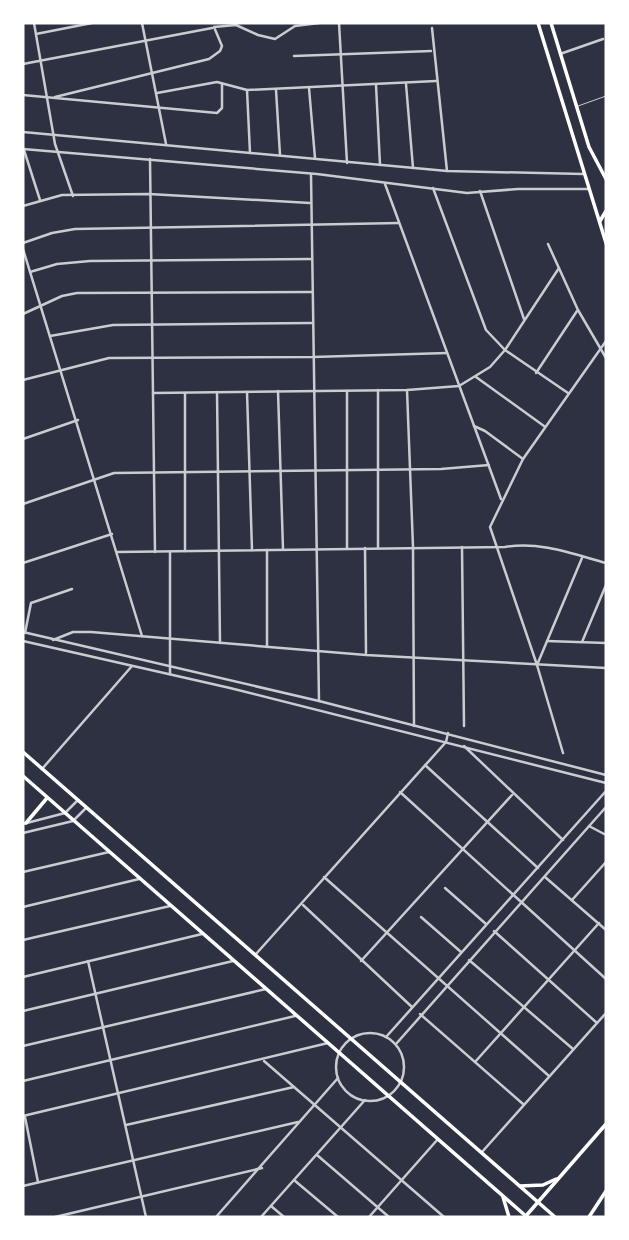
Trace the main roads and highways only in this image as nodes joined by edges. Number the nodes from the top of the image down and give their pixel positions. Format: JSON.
{"nodes":[{"id":1,"x":538,"y":23,"type":"edge"},
{"id":2,"x":551,"y":23,"type":"edge"},
{"id":3,"x":606,"y":179,"type":"edge"},
{"id":4,"x":606,"y":211,"type":"edge"},
{"id":5,"x":599,"y":221,"type":"junction"},
{"id":6,"x":606,"y":243,"type":"edge"},
{"id":7,"x":23,"y":752,"type":"edge"},
{"id":8,"x":23,"y":776,"type":"edge"},
{"id":9,"x":47,"y":798,"type":"junction"},
{"id":10,"x":25,"y":823,"type":"edge"},
{"id":11,"x":606,"y":1124,"type":"edge"},
{"id":12,"x":561,"y":1176,"type":"junction"},
{"id":13,"x":519,"y":1186,"type":"junction"},
{"id":14,"x":606,"y":1191,"type":"edge"},
{"id":15,"x":500,"y":1192,"type":"junction"},
{"id":16,"x":537,"y":1202,"type":"junction"},
{"id":17,"x":509,"y":1217,"type":"edge"},
{"id":18,"x":526,"y":1217,"type":"edge"},
{"id":19,"x":555,"y":1217,"type":"edge"},
{"id":20,"x":589,"y":1217,"type":"edge"}],
"edges":[{"from":1,"to":5,"type":"main road"},
{"from":2,"to":3,"type":"main road"},
{"from":4,"to":5,"type":"main road"},
{"from":5,"to":6,"type":"main road"},
{"from":7,"to":13,"type":"main road"},
{"from":8,"to":9,"type":"main road"},
{"from":9,"to":10,"type":"main road"},
{"from":9,"to":15,"type":"main road"},
{"from":11,"to":12,"type":"main road"},
{"from":12,"to":13,"type":"main road"},
{"from":12,"to":16,"type":"main road"},
{"from":13,"to":16,"type":"main road"},
{"from":14,"to":20,"type":"main road"},
{"from":15,"to":17,"type":"main road"},
{"from":15,"to":18,"type":"main road"},
{"from":16,"to":18,"type":"main road"},
{"from":16,"to":19,"type":"main road"}]}
